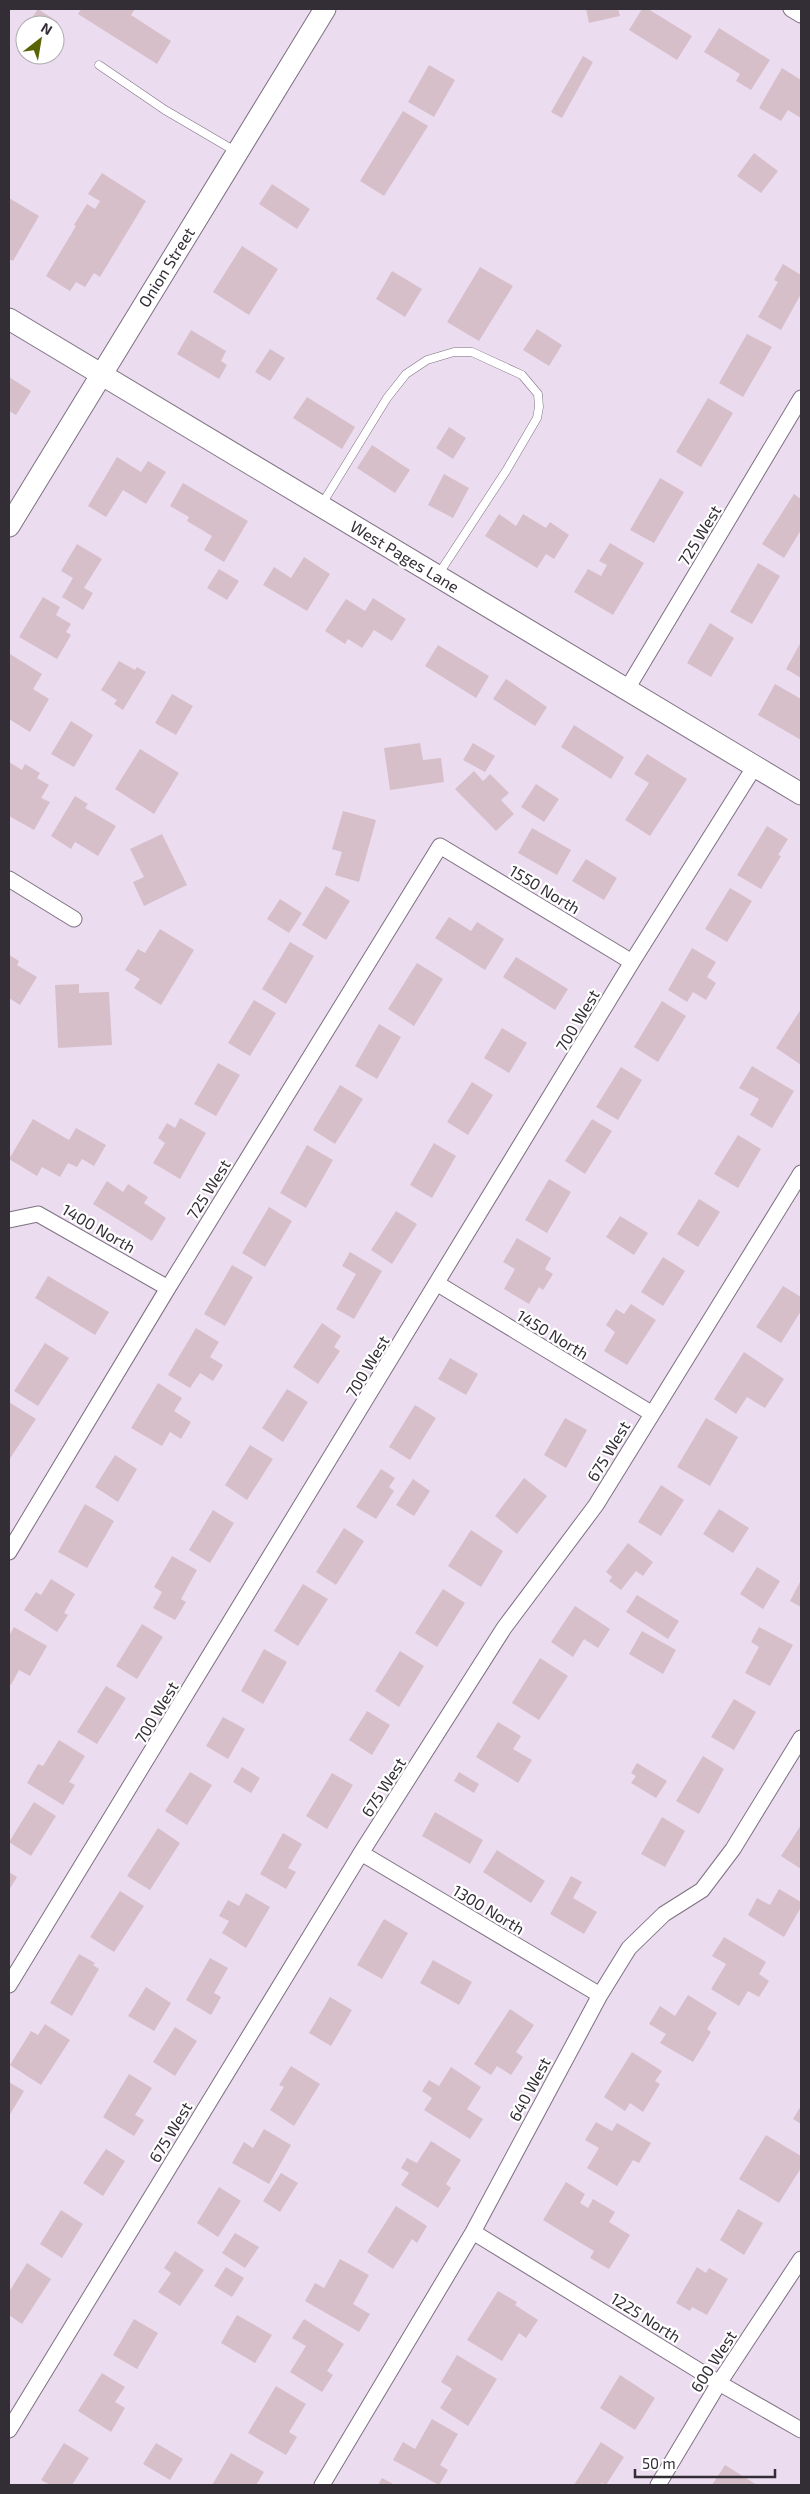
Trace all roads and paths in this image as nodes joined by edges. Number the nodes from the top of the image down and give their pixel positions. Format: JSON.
{"nodes":[{"id":1,"x":325,"y":9,"type":"edge"},
{"id":2,"x":791,"y":9,"type":"edge"},
{"id":3,"x":801,"y":14,"type":"edge"},
{"id":4,"x":99,"y":66,"type":"dead end"},
{"id":5,"x":237,"y":152,"type":"junction"},
{"id":6,"x":9,"y":319,"type":"edge"},
{"id":7,"x":101,"y":374,"type":"junction"},
{"id":8,"x":801,"y":398,"type":"edge"},
{"id":9,"x":321,"y":505,"type":"junction"},
{"id":10,"x":9,"y":526,"type":"edge"},
{"id":11,"x":438,"y":575,"type":"junction"},
{"id":12,"x":627,"y":689,"type":"junction"},
{"id":13,"x":755,"y":766,"type":"junction"},
{"id":14,"x":801,"y":794,"type":"edge"},
{"id":15,"x":440,"y":846,"type":"joint"},
{"id":16,"x":9,"y":879,"type":"edge"},
{"id":17,"x":74,"y":919,"type":"dead end"},
{"id":18,"x":632,"y":962,"type":"junction"},
{"id":19,"x":801,"y":1173,"type":"edge"},
{"id":20,"x":9,"y":1220,"type":"edge"},
{"id":21,"x":438,"y":1284,"type":"junction"},
{"id":22,"x":168,"y":1288,"type":"junction"},
{"id":23,"x":651,"y":1413,"type":"junction"},
{"id":24,"x":9,"y":1552,"type":"edge"},
{"id":25,"x":801,"y":1738,"type":"edge"},
{"id":26,"x":361,"y":1853,"type":"junction"},
{"id":27,"x":9,"y":1985,"type":"edge"},
{"id":28,"x":600,"y":1995,"type":"junction"},
{"id":29,"x":473,"y":2232,"type":"junction"},
{"id":30,"x":801,"y":2259,"type":"edge"},
{"id":31,"x":719,"y":2383,"type":"junction"},
{"id":32,"x":9,"y":2429,"type":"edge"},
{"id":33,"x":801,"y":2430,"type":"edge"},
{"id":34,"x":322,"y":2485,"type":"edge"},
{"id":35,"x":658,"y":2485,"type":"edge"}],
"edges":[{"from":1,"to":5,"type":"street","name":"Onion Street"},
{"from":2,"to":3,"type":"street"},
{"from":4,"to":5,"type":"lane"},
{"from":5,"to":7,"type":"street","name":"Onion Street"},
{"from":6,"to":7,"type":"street","name":"West Pages Lane"},
{"from":7,"to":9,"type":"street","name":"West Pages Lane"},
{"from":7,"to":10,"type":"street","name":"Onion Street"},
{"from":8,"to":12,"type":"street","name":"725 West"},
{"from":9,"to":11,"type":"street","name":"West Pages Lane"},
{"from":9,"to":11,"type":"lane"},
{"from":11,"to":12,"type":"street","name":"West Pages Lane"},
{"from":12,"to":13,"type":"street","name":"West Pages Lane"},
{"from":13,"to":14,"type":"street","name":"West Pages Lane"},
{"from":13,"to":18,"type":"street","name":"700 West"},
{"from":15,"to":18,"type":"street","name":"1550 North"},
{"from":15,"to":22,"type":"street","name":"725 West"},
{"from":16,"to":17,"type":"street"},
{"from":18,"to":21,"type":"street","name":"700 West"},
{"from":19,"to":23,"type":"street","name":"675 West"},
{"from":20,"to":22,"type":"street","name":"1400 North"},
{"from":21,"to":23,"type":"street","name":"1450 North"},
{"from":21,"to":27,"type":"street","name":"700 West"},
{"from":22,"to":24,"type":"street","name":"725 West"},
{"from":23,"to":26,"type":"street","name":"675 West"},
{"from":25,"to":28,"type":"street","name":"640 West"},
{"from":26,"to":28,"type":"street","name":"1300 North"},
{"from":26,"to":32,"type":"street","name":"675 West"},
{"from":28,"to":29,"type":"street","name":"640 West"},
{"from":29,"to":31,"type":"street","name":"1225 North"},
{"from":29,"to":34,"type":"street","name":"640 West"},
{"from":30,"to":31,"type":"street","name":"600 West"},
{"from":31,"to":33,"type":"street","name":"1225 North"},
{"from":31,"to":35,"type":"street","name":"600 West"}]}
